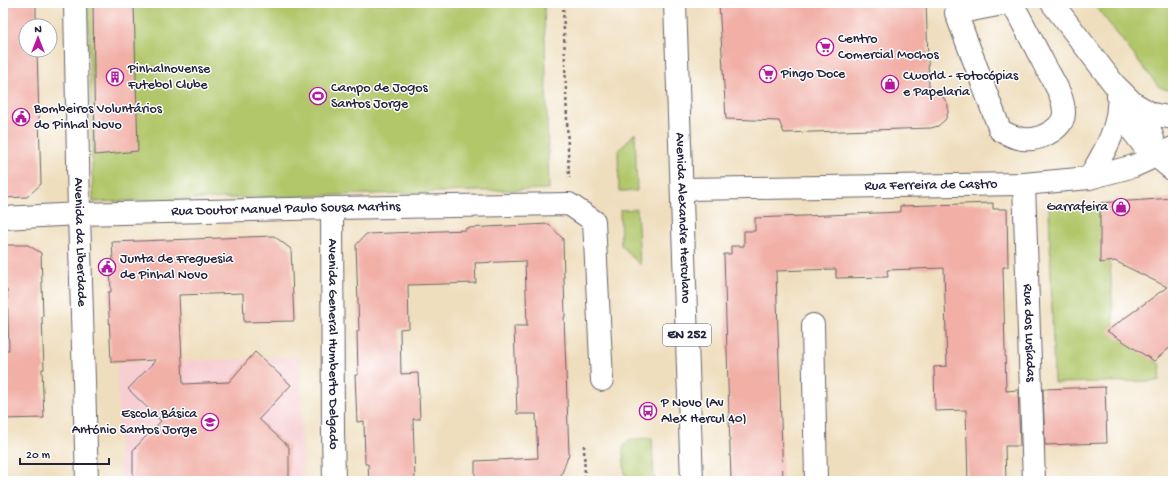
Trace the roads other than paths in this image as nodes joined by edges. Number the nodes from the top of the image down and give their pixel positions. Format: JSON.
{"nodes":[{"id":1,"x":75,"y":3,"type":"edge"},
{"id":2,"x":675,"y":3,"type":"edge"},
{"id":3,"x":1008,"y":3,"type":"edge"},
{"id":4,"x":1012,"y":3,"type":"edge"},
{"id":5,"x":1052,"y":3,"type":"edge"},
{"id":6,"x":1122,"y":95,"type":"junction"},
{"id":7,"x":1173,"y":118,"type":"edge"},
{"id":8,"x":1165,"y":152,"type":"edge"},
{"id":9,"x":1173,"y":170,"type":"edge"},
{"id":10,"x":1089,"y":178,"type":"junction"},
{"id":11,"x":1024,"y":184,"type":"junction"},
{"id":12,"x":682,"y":189,"type":"junction"},
{"id":13,"x":332,"y":208,"type":"junction"},
{"id":14,"x":79,"y":214,"type":"junction"},
{"id":15,"x":3,"y":218,"type":"edge"},
{"id":16,"x":813,"y":325,"type":"dead end"},
{"id":17,"x":602,"y":380,"type":"dead end"},
{"id":18,"x":87,"y":481,"type":"edge"},
{"id":19,"x":334,"y":481,"type":"edge"},
{"id":20,"x":692,"y":481,"type":"edge"},
{"id":21,"x":816,"y":481,"type":"edge"},
{"id":22,"x":1034,"y":481,"type":"edge"}],
"edges":[{"from":1,"to":14,"type":"street","name":"Avenida da Liberdade"},
{"from":2,"to":12,"type":"street","name":"Avenida Alexandre Herculano","number":"EN 252"},
{"from":3,"to":4,"type":"street"},
{"from":5,"to":6,"type":"street"},
{"from":6,"to":7,"type":"street"},
{"from":6,"to":8,"type":"street"},
{"from":6,"to":10,"type":"street"},
{"from":8,"to":9,"type":"street"},
{"from":8,"to":10,"type":"street","name":"Rua Ferreira de Castro"},
{"from":10,"to":11,"type":"street","name":"Rua Ferreira de Castro"},
{"from":11,"to":12,"type":"street","name":"Rua Ferreira de Castro"},
{"from":11,"to":22,"type":"street","name":"Rua dos Lusíadas"},
{"from":12,"to":20,"type":"street","name":"Avenida Alexandre Herculano","number":"EN 252"},
{"from":13,"to":14,"type":"street","name":"Rua Doutor Manuel Paulo Sousa Martins"},
{"from":13,"to":17,"type":"street","name":"Rua Doutor Manuel Paulo Sousa Martins"},
{"from":13,"to":19,"type":"street","name":"Avenida General Humberto Delgado"},
{"from":14,"to":15,"type":"street","name":"Rua Doutor Manuel Paulo Sousa Martins"},
{"from":14,"to":18,"type":"street","name":"Avenida da Liberdade"},
{"from":16,"to":21,"type":"street"}]}
